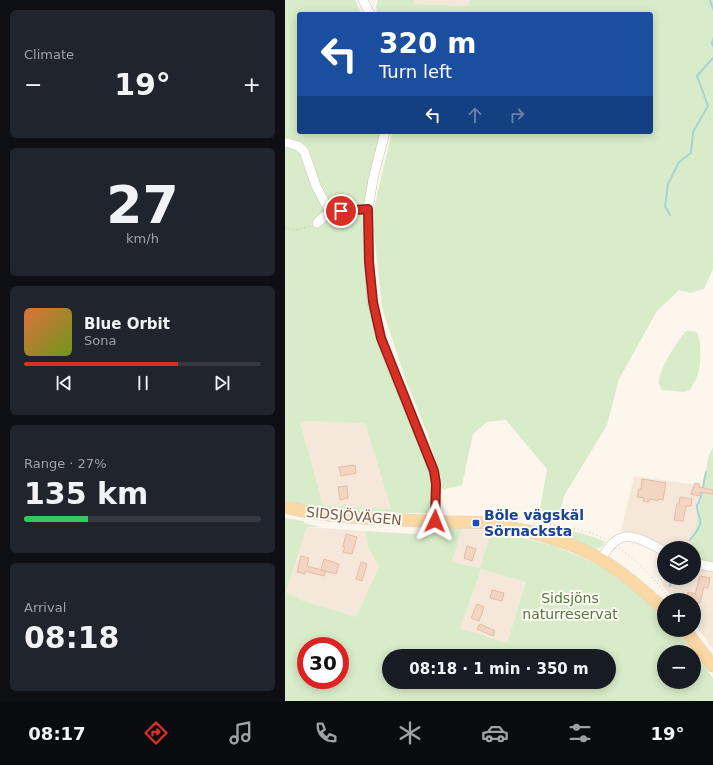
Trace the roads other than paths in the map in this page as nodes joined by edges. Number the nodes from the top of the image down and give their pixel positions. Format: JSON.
{"nodes":[{"id":1,"x":367,"y":1,"type":"edge"},
{"id":2,"x":370,"y":12,"type":"edge"},
{"id":3,"x":384,"y":134,"type":"edge"},
{"id":4,"x":285,"y":142,"type":"edge"},
{"id":5,"x":368,"y":209,"type":"junction"},
{"id":6,"x":332,"y":211,"type":"junction"},
{"id":7,"x":317,"y":223,"type":"road end"},
{"id":8,"x":285,"y":507,"type":"edge"},
{"id":9,"x":435,"y":521,"type":"junction"},
{"id":10,"x":657,"y":548,"type":"edge"},
{"id":11,"x":601,"y":560,"type":"junction"},
{"id":12,"x":701,"y":564,"type":"edge"},
{"id":13,"x":713,"y":567,"type":"edge"},
{"id":14,"x":657,"y":602,"type":"edge"},
{"id":15,"x":690,"y":637,"type":"edge"},
{"id":16,"x":713,"y":666,"type":"edge"}],
"edges":[{"from":1,"to":2,"type":"street"},
{"from":3,"to":5,"type":"street"},
{"from":4,"to":6,"type":"street"},
{"from":5,"to":6,"type":"street"},
{"from":5,"to":9,"type":"street"},
{"from":6,"to":7,"type":"street"},
{"from":8,"to":9,"type":"main road","name":"SIDSJÖVÄGEN"},
{"from":9,"to":11,"type":"main road","name":"SIDSJÖVÄGEN"},
{"from":10,"to":11,"type":"street"},
{"from":11,"to":14,"type":"main road","name":"SIDSJÖVÄGEN"},
{"from":12,"to":13,"type":"street"},
{"from":15,"to":16,"type":"main road"}]}
